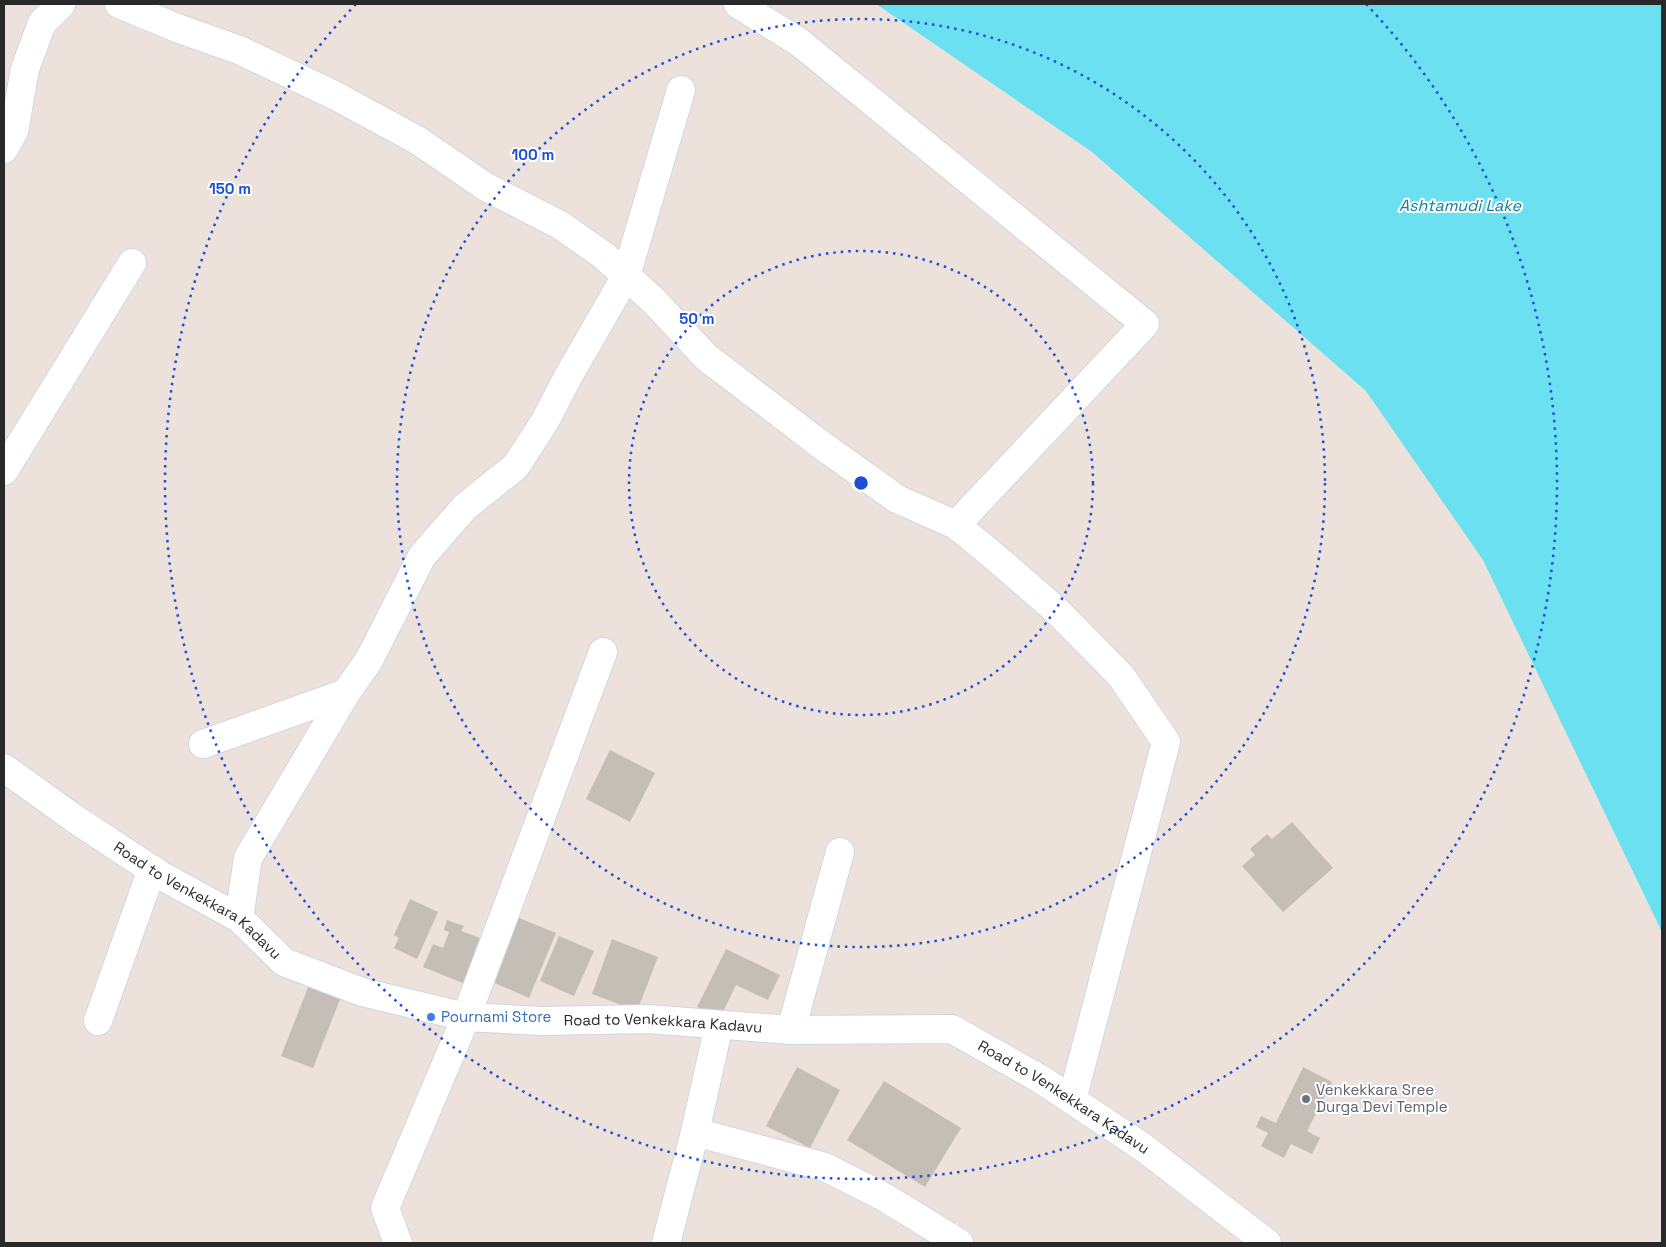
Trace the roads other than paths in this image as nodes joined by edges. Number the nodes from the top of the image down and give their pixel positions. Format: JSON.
{"nodes":[{"id":1,"x":59,"y":4,"type":"edge"},
{"id":2,"x":119,"y":4,"type":"edge"},
{"id":3,"x":738,"y":4,"type":"edge"},
{"id":4,"x":680,"y":90,"type":"dead end"},
{"id":5,"x":4,"y":149,"type":"edge"},
{"id":6,"x":132,"y":263,"type":"dead end"},
{"id":7,"x":626,"y":276,"type":"junction"},
{"id":8,"x":4,"y":471,"type":"edge"},
{"id":9,"x":956,"y":525,"type":"junction"},
{"id":10,"x":603,"y":652,"type":"dead end"},
{"id":11,"x":346,"y":692,"type":"junction"},
{"id":12,"x":203,"y":744,"type":"dead end"},
{"id":13,"x":4,"y":768,"type":"edge"},
{"id":14,"x":840,"y":852,"type":"dead end"},
{"id":15,"x":152,"y":869,"type":"junction"},
{"id":16,"x":239,"y":918,"type":"junction"},
{"id":17,"x":466,"y":1017,"type":"junction"},
{"id":18,"x":98,"y":1021,"type":"dead end"},
{"id":19,"x":719,"y":1025,"type":"junction"},
{"id":20,"x":792,"y":1030,"type":"junction"},
{"id":21,"x":1072,"y":1100,"type":"junction"},
{"id":22,"x":695,"y":1132,"type":"junction"},
{"id":23,"x":398,"y":1243,"type":"edge"},
{"id":24,"x":666,"y":1243,"type":"edge"},
{"id":25,"x":959,"y":1243,"type":"edge"},
{"id":26,"x":1267,"y":1243,"type":"edge"}],
"edges":[{"from":1,"to":5,"type":"street"},
{"from":2,"to":7,"type":"street"},
{"from":3,"to":9,"type":"street"},
{"from":4,"to":7,"type":"street"},
{"from":6,"to":8,"type":"street"},
{"from":7,"to":9,"type":"street"},
{"from":7,"to":11,"type":"street"},
{"from":9,"to":21,"type":"street"},
{"from":10,"to":17,"type":"street"},
{"from":11,"to":12,"type":"street"},
{"from":11,"to":16,"type":"street"},
{"from":13,"to":15,"type":"street","name":"Road to Venkekkara Kadavu"},
{"from":14,"to":20,"type":"street"},
{"from":15,"to":16,"type":"street","name":"Road to Venkekkara Kadavu"},
{"from":15,"to":18,"type":"street"},
{"from":16,"to":17,"type":"street","name":"Road to Venkekkara Kadavu"},
{"from":17,"to":19,"type":"street","name":"Road to Venkekkara Kadavu"},
{"from":17,"to":23,"type":"street"},
{"from":19,"to":20,"type":"street","name":"Road to Venkekkara Kadavu"},
{"from":19,"to":22,"type":"street"},
{"from":20,"to":21,"type":"street","name":"Road to Venkekkara Kadavu"},
{"from":21,"to":26,"type":"street","name":"Road to Venkekkara Kadavu"},
{"from":22,"to":24,"type":"street"},
{"from":22,"to":25,"type":"street"}]}
